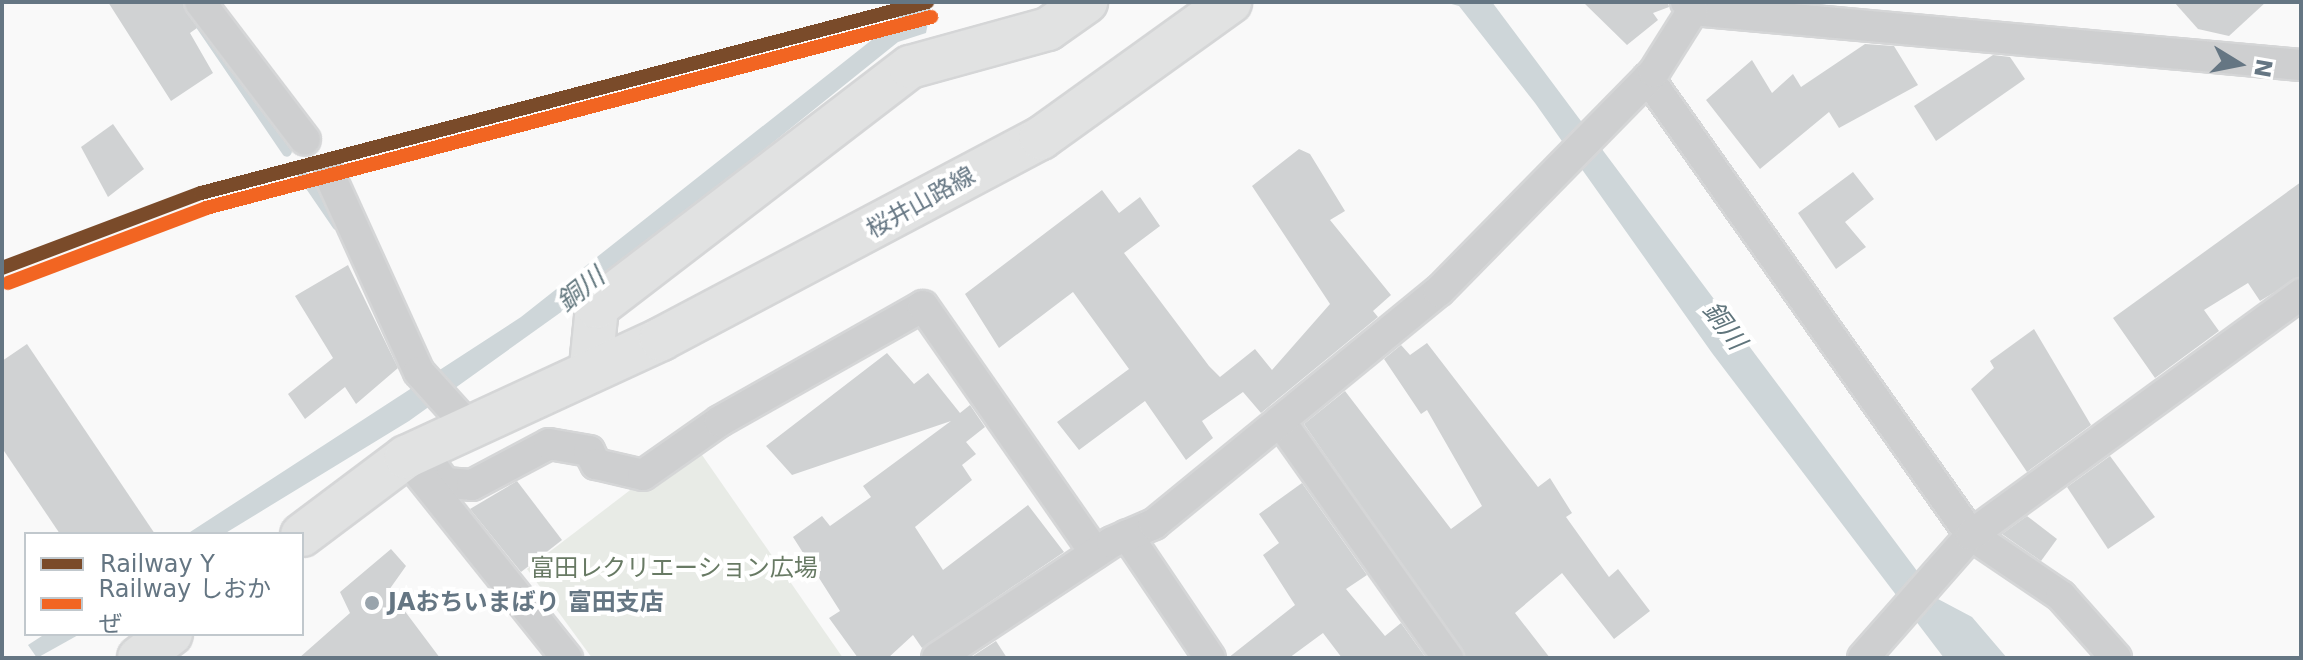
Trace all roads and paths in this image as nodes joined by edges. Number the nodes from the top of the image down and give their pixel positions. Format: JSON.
{"nodes":[{"id":1,"x":200,"y":2,"type":"edge"},
{"id":2,"x":1086,"y":2,"type":"edge"},
{"id":3,"x":1230,"y":2,"type":"edge"},
{"id":4,"x":1690,"y":6,"type":"edge"},
{"id":5,"x":2301,"y":65,"type":"edge"},
{"id":6,"x":1648,"y":78,"type":"junction"},
{"id":7,"x":305,"y":140,"type":"dead end"},
{"id":8,"x":330,"y":176,"type":"dead end"},
{"id":9,"x":2301,"y":294,"type":"edge"},
{"id":10,"x":591,"y":366,"type":"junction"},
{"id":11,"x":1280,"y":421,"type":"junction"},
{"id":12,"x":468,"y":426,"type":"junction"},
{"id":13,"x":413,"y":454,"type":"junction"},
{"id":14,"x":304,"y":534,"type":"edge"},
{"id":15,"x":1127,"y":535,"type":"junction"},
{"id":16,"x":1971,"y":535,"type":"junction"},
{"id":17,"x":1095,"y":553,"type":"junction"},
{"id":18,"x":168,"y":636,"type":"edge"},
{"id":19,"x":139,"y":658,"type":"edge"},
{"id":20,"x":567,"y":658,"type":"edge"},
{"id":21,"x":937,"y":658,"type":"edge"},
{"id":22,"x":1210,"y":658,"type":"edge"},
{"id":23,"x":1448,"y":658,"type":"edge"},
{"id":24,"x":1863,"y":658,"type":"edge"},
{"id":25,"x":2116,"y":658,"type":"edge"}],
"edges":[{"from":1,"to":7,"type":"street"},
{"from":2,"to":10,"type":"main road"},
{"from":3,"to":10,"type":"main road","name":"桜井山路線"},
{"from":4,"to":5,"type":"street"},
{"from":4,"to":6,"type":"street"},
{"from":6,"to":11,"type":"street"},
{"from":6,"to":16,"type":"street"},
{"from":8,"to":12,"type":"street"},
{"from":9,"to":16,"type":"street"},
{"from":10,"to":12,"type":"main road","name":"桜井山路線"},
{"from":11,"to":15,"type":"street"},
{"from":11,"to":23,"type":"street"},
{"from":12,"to":13,"type":"main road","name":"桜井山路線"},
{"from":13,"to":14,"type":"main road","name":"桜井山路線"},
{"from":13,"to":17,"type":"street"},
{"from":13,"to":20,"type":"street"},
{"from":15,"to":17,"type":"street"},
{"from":15,"to":22,"type":"street"},
{"from":16,"to":24,"type":"street"},
{"from":16,"to":25,"type":"street"},
{"from":17,"to":21,"type":"street"},
{"from":18,"to":19,"type":"main road"}]}
